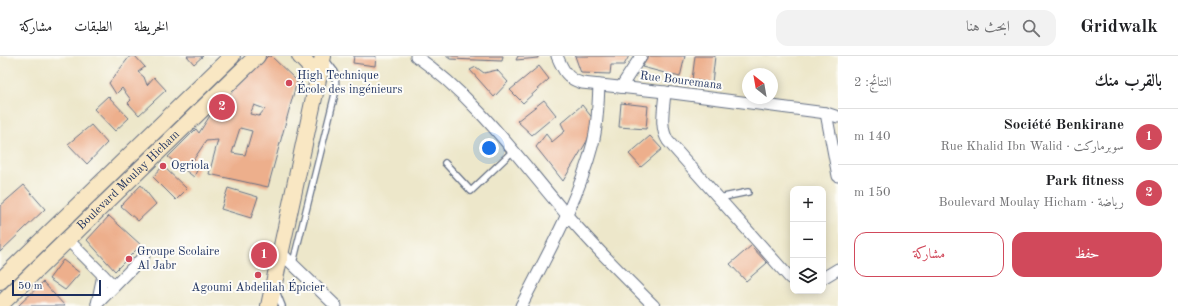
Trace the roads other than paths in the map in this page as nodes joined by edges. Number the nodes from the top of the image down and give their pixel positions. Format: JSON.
{"nodes":[{"id":1,"x":232,"y":56,"type":"edge"},
{"id":2,"x":257,"y":56,"type":"edge"},
{"id":3,"x":300,"y":56,"type":"edge"},
{"id":4,"x":323,"y":56,"type":"edge"},
{"id":5,"x":416,"y":56,"type":"edge"},
{"id":6,"x":557,"y":56,"type":"edge"},
{"id":7,"x":641,"y":56,"type":"edge"},
{"id":8,"x":318,"y":75,"type":"junction"},
{"id":9,"x":599,"y":85,"type":"junction"},
{"id":10,"x":621,"y":87,"type":"junction"},
{"id":11,"x":665,"y":92,"type":"junction"},
{"id":12,"x":826,"y":113,"type":"junction"},
{"id":13,"x":838,"y":117,"type":"edge"},
{"id":14,"x":513,"y":151,"type":"junction"},
{"id":15,"x":445,"y":164,"type":"dead end"},
{"id":16,"x":838,"y":176,"type":"edge"},
{"id":17,"x":748,"y":192,"type":"dead end"},
{"id":18,"x":719,"y":198,"type":"junction"},
{"id":19,"x":567,"y":216,"type":"junction"},
{"id":20,"x":68,"y":240,"type":"junction"},
{"id":21,"x":279,"y":251,"type":"junction"},
{"id":22,"x":144,"y":256,"type":"dead end"},
{"id":23,"x":292,"y":264,"type":"junction"},
{"id":24,"x":838,"y":269,"type":"edge"},
{"id":25,"x":103,"y":275,"type":"junction"},
{"id":26,"x":826,"y":276,"type":"edge"},
{"id":27,"x":790,"y":278,"type":"edge"},
{"id":28,"x":0,"y":281,"type":"edge"},
{"id":29,"x":273,"y":284,"type":"junction"},
{"id":30,"x":114,"y":286,"type":"junction"},
{"id":31,"x":0,"y":305,"type":"edge"},
{"id":32,"x":97,"y":305,"type":"edge"},
{"id":33,"x":269,"y":306,"type":"edge"},
{"id":34,"x":282,"y":306,"type":"edge"},
{"id":35,"x":336,"y":306,"type":"edge"},
{"id":36,"x":521,"y":306,"type":"edge"},
{"id":37,"x":654,"y":306,"type":"edge"}],
"edges":[{"from":1,"to":28,"type":"street","name":"Boulevard Moulay Hicham"},
{"from":2,"to":20,"type":"street","name":"Boulevard Moulay Hicham"},
{"from":3,"to":8,"type":"street"},
{"from":4,"to":8,"type":"street"},
{"from":4,"to":23,"type":"lane"},
{"from":5,"to":14,"type":"street"},
{"from":6,"to":9,"type":"street","name":"Rue Bouremana"},
{"from":7,"to":10,"type":"street"},
{"from":8,"to":21,"type":"street"},
{"from":9,"to":10,"type":"street","name":"Rue Bouremana"},
{"from":9,"to":19,"type":"street"},
{"from":10,"to":11,"type":"street","name":"Rue Bouremana"},
{"from":11,"to":12,"type":"street","name":"Rue Bouremana"},
{"from":11,"to":18,"type":"street"},
{"from":12,"to":13,"type":"street","name":"Rue Bouremana"},
{"from":12,"to":16,"type":"street"},
{"from":14,"to":15,"type":"lane"},
{"from":14,"to":19,"type":"street"},
{"from":17,"to":18,"type":"lane"},
{"from":18,"to":27,"type":"street"},
{"from":19,"to":36,"type":"street"},
{"from":19,"to":37,"type":"street"},
{"from":20,"to":25,"type":"street"},
{"from":20,"to":31,"type":"street","name":"Boulevard Moulay Hicham"},
{"from":21,"to":23,"type":"street"},
{"from":21,"to":29,"type":"street"},
{"from":22,"to":30,"type":"street"},
{"from":23,"to":35,"type":"street"},
{"from":24,"to":26,"type":"street"},
{"from":25,"to":30,"type":"street"},
{"from":25,"to":32,"type":"street"},
{"from":29,"to":33,"type":"street"},
{"from":29,"to":34,"type":"lane"},
{"from":30,"to":32,"type":"street"}]}
